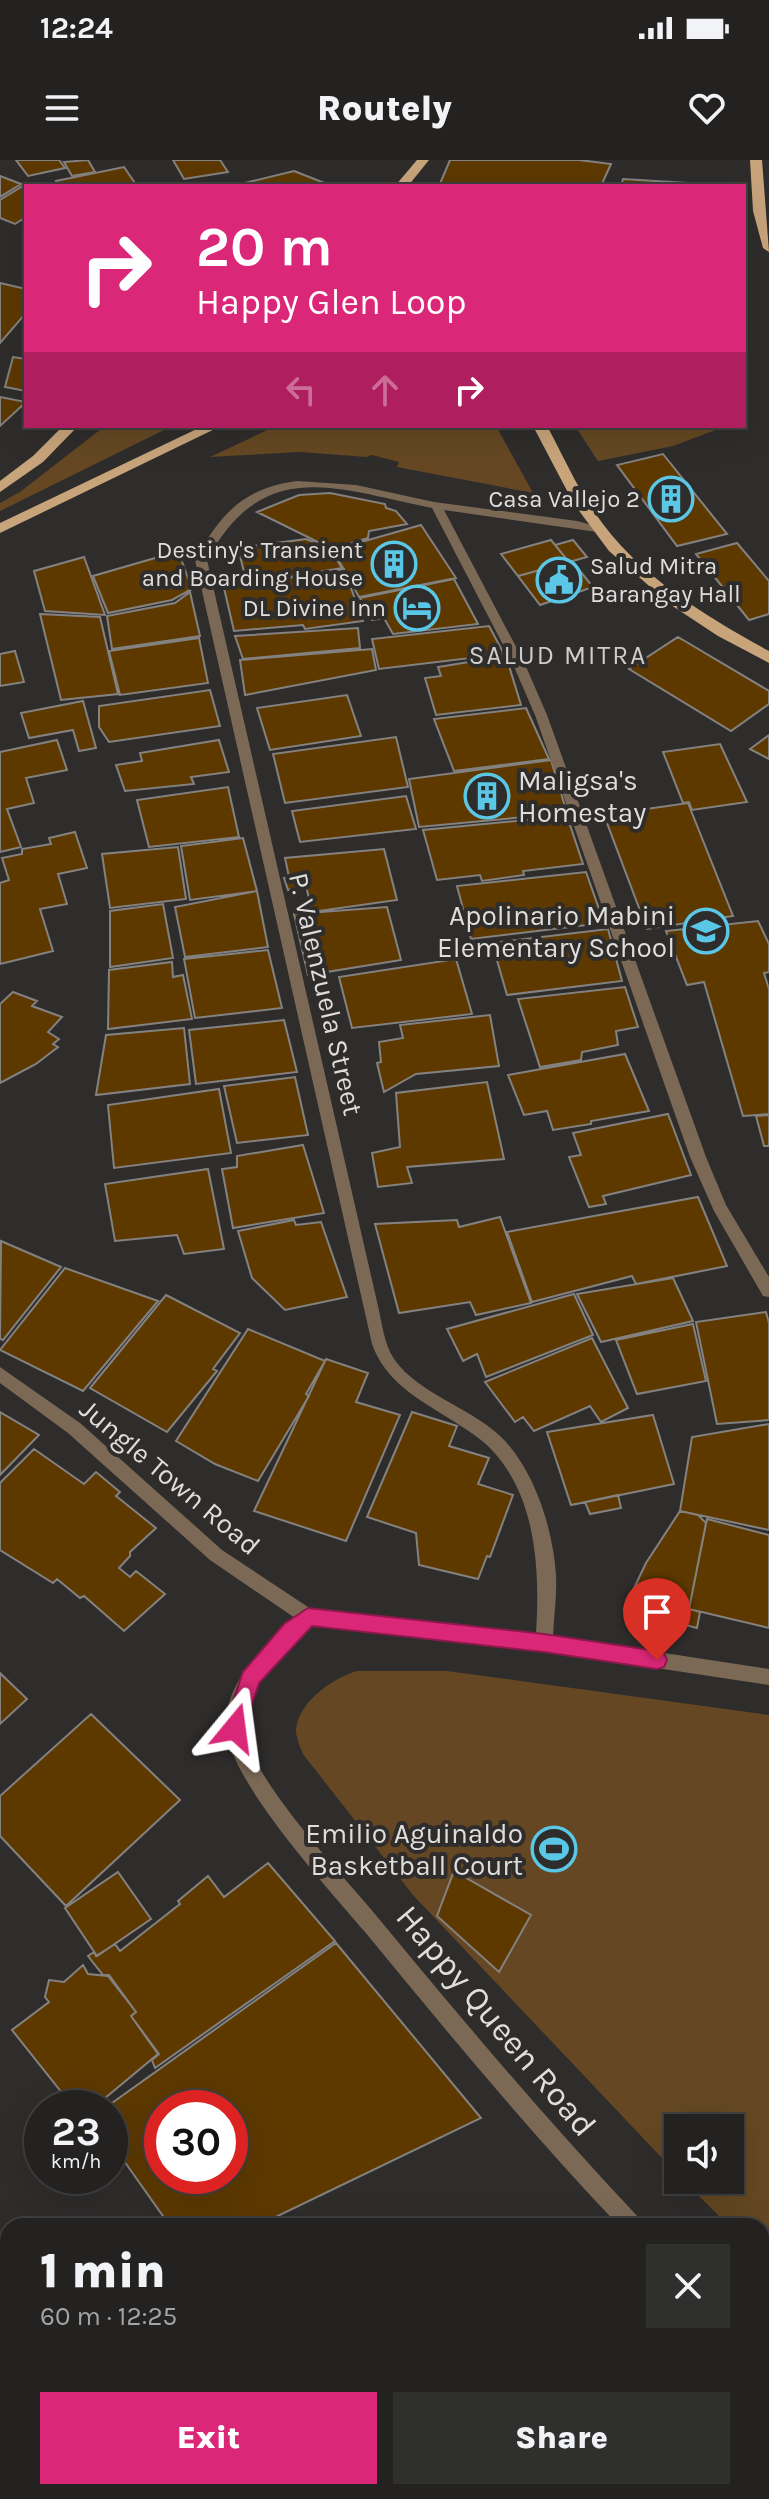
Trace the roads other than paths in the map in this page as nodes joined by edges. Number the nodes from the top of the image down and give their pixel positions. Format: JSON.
{"nodes":[{"id":1,"x":423,"y":160,"type":"edge"},
{"id":2,"x":756,"y":160,"type":"edge"},
{"id":3,"x":403,"y":184,"type":"edge"},
{"id":4,"x":769,"y":248,"type":"edge"},
{"id":5,"x":69,"y":428,"type":"edge"},
{"id":6,"x":210,"y":428,"type":"edge"},
{"id":7,"x":541,"y":428,"type":"edge"},
{"id":8,"x":0,"y":488,"type":"edge"},
{"id":9,"x":436,"y":505,"type":"junction"},
{"id":10,"x":597,"y":528,"type":"junction"},
{"id":11,"x":0,"y":529,"type":"edge"},
{"id":12,"x":769,"y":658,"type":"edge"},
{"id":13,"x":769,"y":1291,"type":"edge"},
{"id":14,"x":0,"y":1374,"type":"edge"},
{"id":15,"x":308,"y":1617,"type":"junction"},
{"id":16,"x":544,"y":1643,"type":"junction"},
{"id":17,"x":769,"y":1677,"type":"edge"},
{"id":18,"x":626,"y":2218,"type":"edge"}],
"edges":[{"from":1,"to":3,"type":"main road"},
{"from":2,"to":4,"type":"main road"},
{"from":5,"to":8,"type":"main road"},
{"from":6,"to":11,"type":"main road"},
{"from":7,"to":10,"type":"main road"},
{"from":9,"to":10,"type":"street","name":"P. Valenzuela Street"},
{"from":9,"to":13,"type":"street"},
{"from":9,"to":16,"type":"street","name":"P. Valenzuela Street"},
{"from":10,"to":12,"type":"main road"},
{"from":14,"to":15,"type":"street","name":"Jungle Town Road"},
{"from":15,"to":16,"type":"street"},
{"from":15,"to":18,"type":"street","name":"Happy Queen Road"},
{"from":16,"to":17,"type":"street"}]}
